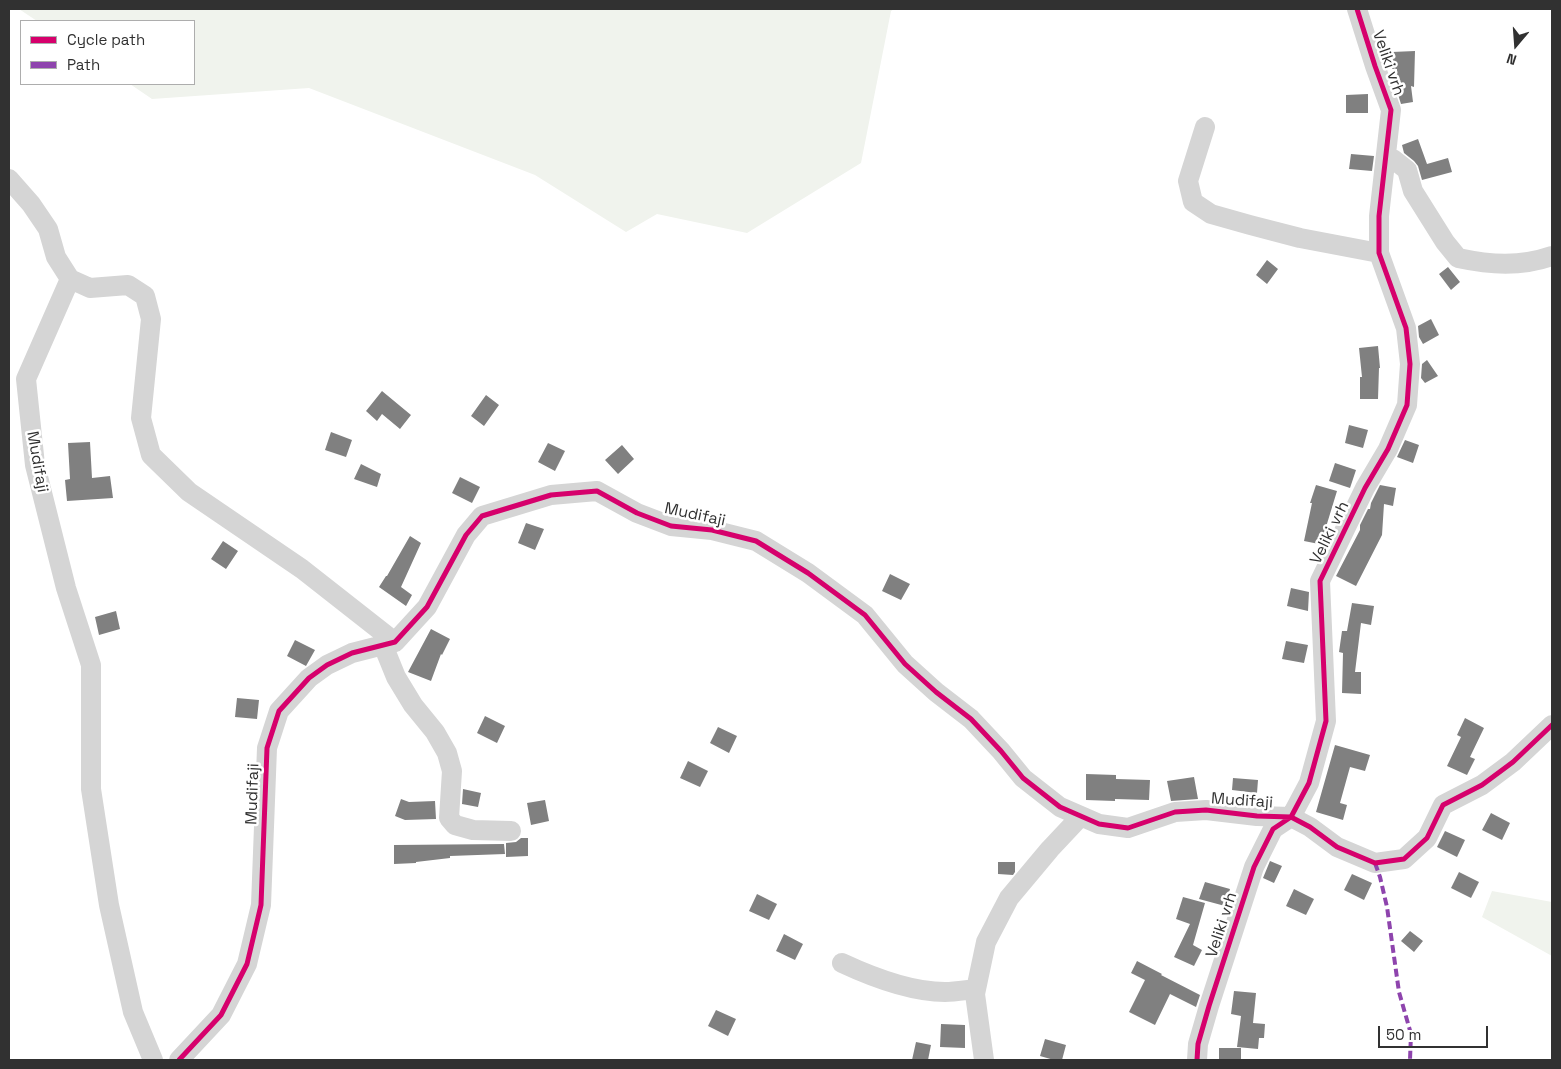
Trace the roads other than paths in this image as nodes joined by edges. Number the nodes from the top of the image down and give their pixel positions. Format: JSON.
{"nodes":[{"id":1,"x":1357,"y":9,"type":"edge"},
{"id":2,"x":1205,"y":127,"type":"dead end"},
{"id":3,"x":1386,"y":157,"type":"junction"},
{"id":4,"x":9,"y":179,"type":"edge"},
{"id":5,"x":1379,"y":253,"type":"junction"},
{"id":6,"x":1552,"y":256,"type":"edge"},
{"id":7,"x":70,"y":279,"type":"junction"},
{"id":8,"x":389,"y":643,"type":"junction"},
{"id":9,"x":1552,"y":725,"type":"edge"},
{"id":10,"x":1081,"y":816,"type":"junction"},
{"id":11,"x":1291,"y":817,"type":"junction"},
{"id":12,"x":511,"y":831,"type":"dead end"},
{"id":13,"x":842,"y":963,"type":"dead end"},
{"id":14,"x":976,"y":990,"type":"junction"},
{"id":15,"x":153,"y":1060,"type":"edge"},
{"id":16,"x":179,"y":1060,"type":"edge"},
{"id":17,"x":984,"y":1060,"type":"edge"},
{"id":18,"x":1197,"y":1060,"type":"edge"}],
"edges":[{"from":1,"to":3,"type":"street","name":"Veliki vrh"},
{"from":2,"to":5,"type":"street"},
{"from":3,"to":5,"type":"street","name":"Veliki vrh"},
{"from":3,"to":6,"type":"street"},
{"from":4,"to":7,"type":"street"},
{"from":5,"to":11,"type":"street","name":"Veliki vrh"},
{"from":7,"to":8,"type":"street"},
{"from":7,"to":15,"type":"street","name":"Mudifaji"},
{"from":8,"to":10,"type":"street","name":"Mudifaji"},
{"from":8,"to":12,"type":"street"},
{"from":8,"to":16,"type":"street","name":"Mudifaji"},
{"from":9,"to":11,"type":"street","name":"Mudifaji"},
{"from":10,"to":11,"type":"street","name":"Mudifaji"},
{"from":10,"to":14,"type":"street"},
{"from":11,"to":18,"type":"street","name":"Veliki vrh"},
{"from":13,"to":14,"type":"street"},
{"from":14,"to":17,"type":"street"}]}
